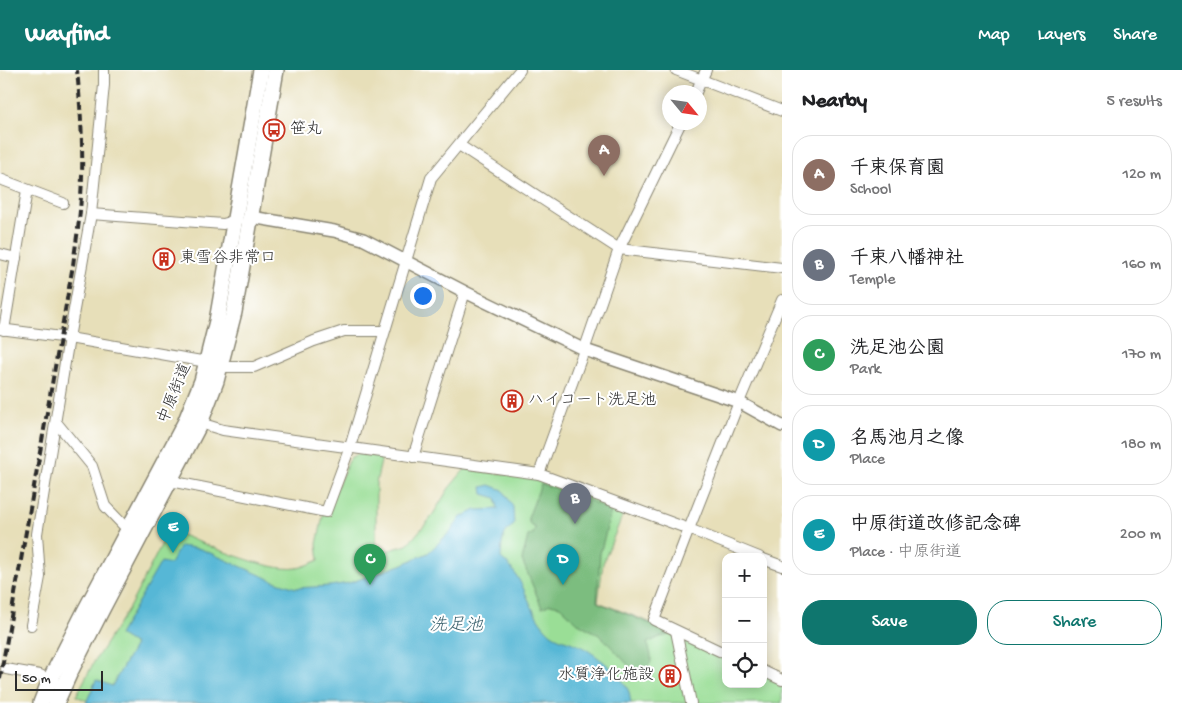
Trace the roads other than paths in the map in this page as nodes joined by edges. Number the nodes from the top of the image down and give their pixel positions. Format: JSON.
{"nodes":[{"id":1,"x":104,"y":70,"type":"edge"},
{"id":2,"x":261,"y":70,"type":"edge"},
{"id":3,"x":276,"y":70,"type":"edge"},
{"id":4,"x":520,"y":70,"type":"edge"},
{"id":5,"x":676,"y":70,"type":"edge"},
{"id":6,"x":706,"y":70,"type":"edge"},
{"id":7,"x":702,"y":80,"type":"junction"},
{"id":8,"x":700,"y":85,"type":"edge"},
{"id":9,"x":782,"y":111,"type":"edge"},
{"id":10,"x":677,"y":130,"type":"edge"},
{"id":11,"x":459,"y":145,"type":"junction"},
{"id":12,"x":0,"y":179,"type":"edge"},
{"id":13,"x":27,"y":190,"type":"junction"},
{"id":14,"x":63,"y":202,"type":"dead end"},
{"id":15,"x":91,"y":214,"type":"junction"},
{"id":16,"x":251,"y":217,"type":"junction"},
{"id":17,"x":235,"y":221,"type":"junction"},
{"id":18,"x":619,"y":249,"type":"junction"},
{"id":19,"x":0,"y":254,"type":"edge"},
{"id":20,"x":16,"y":258,"type":"junction"},
{"id":21,"x":406,"y":260,"type":"junction"},
{"id":22,"x":782,"y":268,"type":"edge"},
{"id":23,"x":465,"y":292,"type":"junction"},
{"id":24,"x":782,"y":300,"type":"edge"},
{"id":25,"x":2,"y":329,"type":"edge"},
{"id":26,"x":384,"y":331,"type":"junction"},
{"id":27,"x":69,"y":338,"type":"junction"},
{"id":28,"x":584,"y":350,"type":"junction"},
{"id":29,"x":214,"y":365,"type":"junction"},
{"id":30,"x":739,"y":402,"type":"junction"},
{"id":31,"x":56,"y":422,"type":"junction"},
{"id":32,"x":200,"y":423,"type":"junction"},
{"id":33,"x":782,"y":426,"type":"edge"},
{"id":34,"x":350,"y":447,"type":"junction"},
{"id":35,"x":413,"y":457,"type":"junction"},
{"id":36,"x":539,"y":474,"type":"junction"},
{"id":37,"x":170,"y":481,"type":"junction"},
{"id":38,"x":689,"y":529,"type":"junction"},
{"id":39,"x":128,"y":530,"type":"junction"},
{"id":40,"x":749,"y":553,"type":"edge"},
{"id":41,"x":767,"y":560,"type":"edge"},
{"id":42,"x":782,"y":566,"type":"edge"},
{"id":43,"x":31,"y":625,"type":"dead end"},
{"id":44,"x":676,"y":631,"type":"junction"},
{"id":45,"x":722,"y":652,"type":"edge"},
{"id":46,"x":6,"y":669,"type":"dead end"},
{"id":47,"x":767,"y":673,"type":"edge"},
{"id":48,"x":782,"y":680,"type":"edge"},
{"id":49,"x":57,"y":683,"type":"junction"},
{"id":50,"x":41,"y":703,"type":"edge"},
{"id":51,"x":56,"y":703,"type":"edge"},
{"id":52,"x":691,"y":703,"type":"edge"}],
"edges":[{"from":1,"to":15,"type":"street"},
{"from":2,"to":17,"type":"main road","name":"中原街道"},
{"from":3,"to":16,"type":"main road","name":"中原街道"},
{"from":4,"to":11,"type":"street"},
{"from":5,"to":7,"type":"street"},
{"from":6,"to":7,"type":"street"},
{"from":7,"to":8,"type":"street"},
{"from":7,"to":9,"type":"street"},
{"from":10,"to":18,"type":"street"},
{"from":11,"to":18,"type":"street"},
{"from":11,"to":21,"type":"street"},
{"from":12,"to":13,"type":"street"},
{"from":13,"to":14,"type":"street"},
{"from":13,"to":20,"type":"street"},
{"from":15,"to":17,"type":"street"},
{"from":15,"to":27,"type":"street"},
{"from":16,"to":17,"type":"street"},
{"from":16,"to":21,"type":"street"},
{"from":16,"to":29,"type":"main road","name":"中原街道"},
{"from":17,"to":29,"type":"main road","name":"中原街道"},
{"from":18,"to":22,"type":"street"},
{"from":18,"to":28,"type":"street"},
{"from":19,"to":20,"type":"street"},
{"from":20,"to":25,"type":"street"},
{"from":21,"to":23,"type":"street"},
{"from":21,"to":26,"type":"street"},
{"from":23,"to":28,"type":"street"},
{"from":23,"to":35,"type":"street"},
{"from":24,"to":30,"type":"street"},
{"from":25,"to":27,"type":"street"},
{"from":26,"to":29,"type":"street"},
{"from":26,"to":34,"type":"street"},
{"from":27,"to":29,"type":"street"},
{"from":27,"to":31,"type":"street"},
{"from":28,"to":30,"type":"street"},
{"from":28,"to":36,"type":"street"},
{"from":29,"to":32,"type":"main road","name":"中原街道"},
{"from":29,"to":39,"type":"main road","name":"中原街道"},
{"from":30,"to":33,"type":"street"},
{"from":30,"to":38,"type":"street"},
{"from":31,"to":39,"type":"street"},
{"from":31,"to":43,"type":"street"},
{"from":32,"to":34,"type":"street"},
{"from":32,"to":37,"type":"main road","name":"中原街道"},
{"from":34,"to":35,"type":"street"},
{"from":34,"to":37,"type":"street"},
{"from":35,"to":36,"type":"street"},
{"from":36,"to":38,"type":"street"},
{"from":37,"to":49,"type":"main road","name":"中原街道"},
{"from":38,"to":40,"type":"street"},
{"from":38,"to":44,"type":"street"},
{"from":39,"to":49,"type":"main road","name":"中原街道"},
{"from":41,"to":42,"type":"street"},
{"from":44,"to":45,"type":"street"},
{"from":44,"to":52,"type":"street"},
{"from":46,"to":49,"type":"street"},
{"from":47,"to":48,"type":"street"},
{"from":49,"to":50,"type":"main road","name":"中原街道"},
{"from":49,"to":51,"type":"main road","name":"中原街道"}]}
